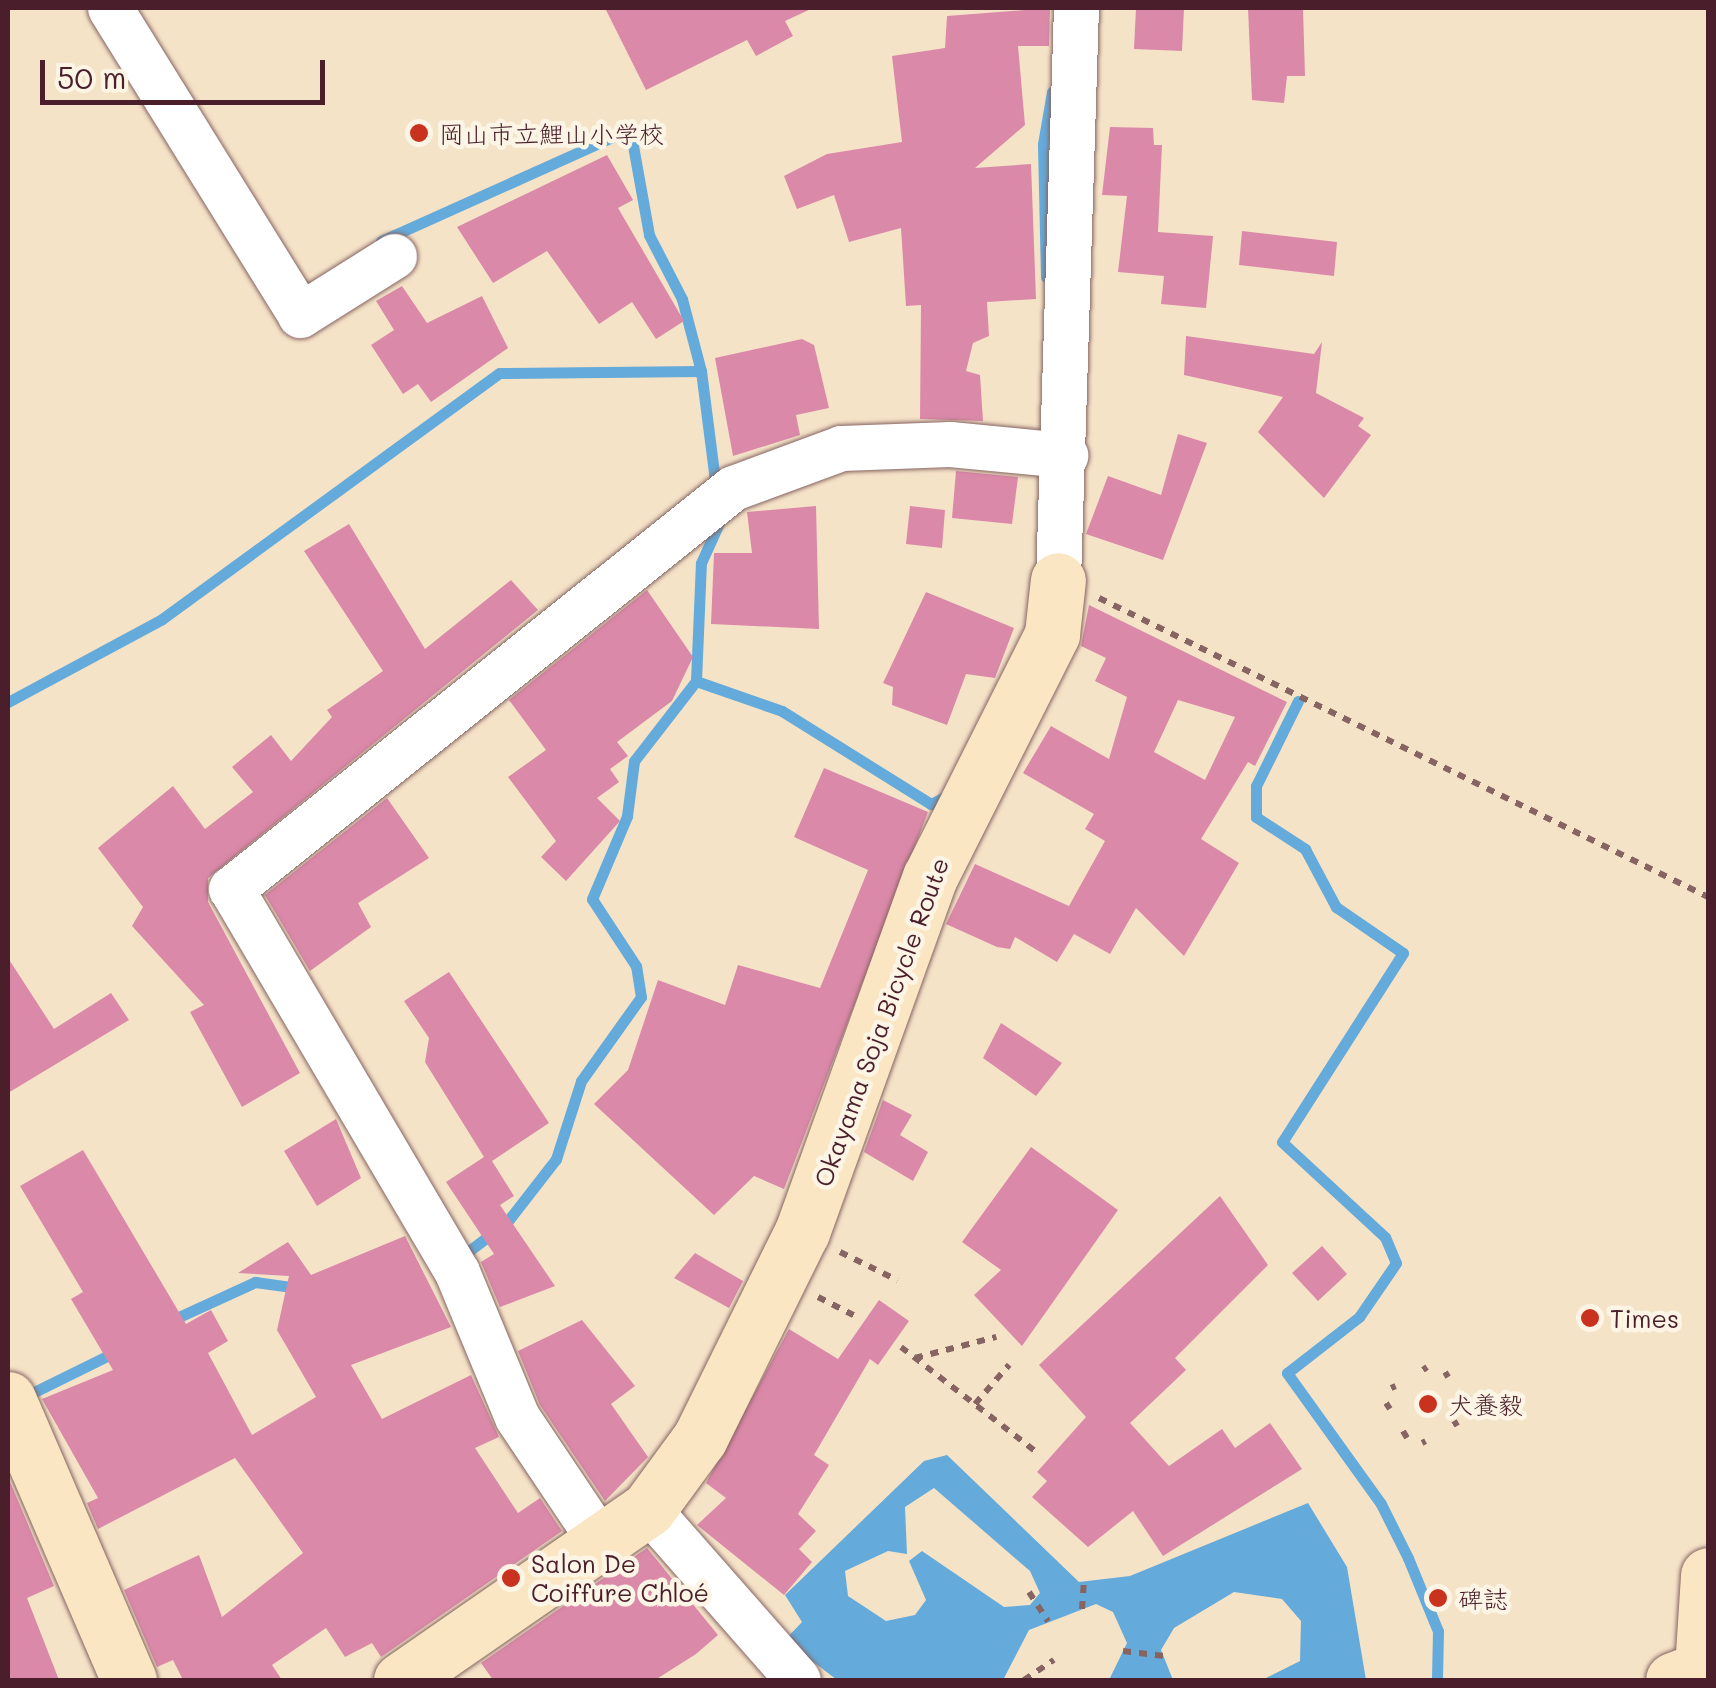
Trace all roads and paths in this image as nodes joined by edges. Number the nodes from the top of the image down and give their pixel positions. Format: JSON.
{"nodes":[{"id":1,"x":110,"y":8,"type":"edge"},
{"id":2,"x":1076,"y":8,"type":"edge"},
{"id":3,"x":394,"y":256,"type":"dead end"},
{"id":4,"x":1065,"y":455,"type":"junction"},
{"id":5,"x":1058,"y":580,"type":"junction"},
{"id":6,"x":1708,"y":897,"type":"edge"},
{"id":7,"x":802,"y":1232,"type":"junction"},
{"id":8,"x":897,"y":1280,"type":"dead end"},
{"id":9,"x":996,"y":1337,"type":"dead end"},
{"id":10,"x":901,"y":1347,"type":"dead end"},
{"id":11,"x":914,"y":1358,"type":"junction"},
{"id":12,"x":1010,"y":1365,"type":"dead end"},
{"id":13,"x":8,"y":1399,"type":"edge"},
{"id":14,"x":975,"y":1404,"type":"junction"},
{"id":15,"x":1039,"y":1454,"type":"dead end"},
{"id":16,"x":648,"y":1509,"type":"junction"},
{"id":17,"x":600,"y":1541,"type":"junction"},
{"id":18,"x":1708,"y":1574,"type":"edge"},
{"id":19,"x":1084,"y":1579,"type":"dead end"},
{"id":20,"x":1029,"y":1592,"type":"dead end"},
{"id":21,"x":1082,"y":1610,"type":"dead end"},
{"id":22,"x":1048,"y":1621,"type":"dead end"},
{"id":23,"x":1123,"y":1651,"type":"dead end"},
{"id":24,"x":1164,"y":1656,"type":"dead end"},
{"id":25,"x":1054,"y":1660,"type":"dead end"},
{"id":26,"x":1695,"y":1672,"type":"edge"},
{"id":27,"x":129,"y":1680,"type":"edge"},
{"id":28,"x":402,"y":1680,"type":"edge"},
{"id":29,"x":798,"y":1680,"type":"edge"},
{"id":30,"x":1024,"y":1680,"type":"edge"}],
"edges":[{"from":1,"to":3,"type":"street"},
{"from":2,"to":4,"type":"street"},
{"from":4,"to":5,"type":"street"},
{"from":4,"to":17,"type":"street"},
{"from":5,"to":6,"type":"path"},
{"from":5,"to":7,"type":"main road","name":"Okayama Soja Bicycle Route"},
{"from":7,"to":8,"type":"path"},
{"from":7,"to":16,"type":"main road","name":"Okayama Soja Bicycle Route"},
{"from":9,"to":11,"type":"path"},
{"from":10,"to":11,"type":"path"},
{"from":11,"to":14,"type":"path"},
{"from":12,"to":14,"type":"path"},
{"from":13,"to":27,"type":"main road"},
{"from":14,"to":15,"type":"path"},
{"from":16,"to":17,"type":"main road","name":"Okayama Soja Bicycle Route"},
{"from":16,"to":29,"type":"street"},
{"from":17,"to":28,"type":"main road","name":"Okayama Soja Bicycle Route"},
{"from":18,"to":26,"type":"main road"},
{"from":19,"to":21,"type":"path"},
{"from":20,"to":22,"type":"path"},
{"from":23,"to":24,"type":"path"},
{"from":25,"to":30,"type":"path"}]}
